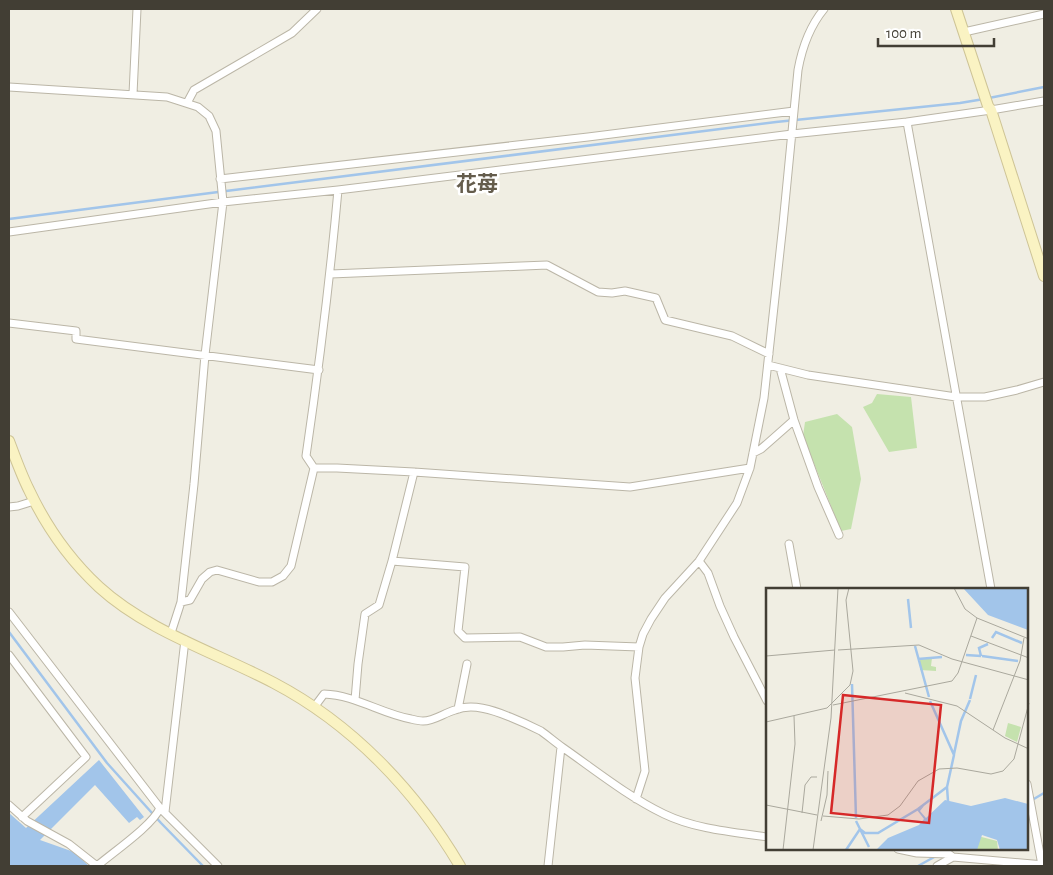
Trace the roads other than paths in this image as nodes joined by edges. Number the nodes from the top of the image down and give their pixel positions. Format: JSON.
{"nodes":[{"id":1,"x":137,"y":9,"type":"edge"},
{"id":2,"x":317,"y":9,"type":"edge"},
{"id":3,"x":824,"y":9,"type":"edge"},
{"id":4,"x":956,"y":9,"type":"edge"},
{"id":5,"x":1044,"y":14,"type":"edge"},
{"id":6,"x":964,"y":32,"type":"junction"},
{"id":7,"x":9,"y":87,"type":"edge"},
{"id":8,"x":133,"y":94,"type":"junction"},
{"id":9,"x":1044,"y":100,"type":"edge"},
{"id":10,"x":187,"y":103,"type":"junction"},
{"id":11,"x":989,"y":108,"type":"junction"},
{"id":12,"x":794,"y":111,"type":"junction"},
{"id":13,"x":907,"y":122,"type":"junction"},
{"id":14,"x":792,"y":134,"type":"junction"},
{"id":15,"x":220,"y":179,"type":"junction"},
{"id":16,"x":338,"y":190,"type":"junction"},
{"id":17,"x":223,"y":202,"type":"junction"},
{"id":18,"x":9,"y":232,"type":"edge"},
{"id":19,"x":330,"y":274,"type":"junction"},
{"id":20,"x":1044,"y":276,"type":"edge"},
{"id":21,"x":9,"y":323,"type":"edge"},
{"id":22,"x":769,"y":354,"type":"junction"},
{"id":23,"x":204,"y":355,"type":"junction"},
{"id":24,"x":768,"y":365,"type":"junction"},
{"id":25,"x":780,"y":368,"type":"junction"},
{"id":26,"x":319,"y":370,"type":"junction"},
{"id":27,"x":1044,"y":382,"type":"edge"},
{"id":28,"x":956,"y":397,"type":"junction"},
{"id":29,"x":794,"y":420,"type":"junction"},
{"id":30,"x":9,"y":441,"type":"edge"},
{"id":31,"x":754,"y":453,"type":"junction"},
{"id":32,"x":314,"y":468,"type":"junction"},
{"id":33,"x":750,"y":468,"type":"junction"},
{"id":34,"x":414,"y":472,"type":"junction"},
{"id":35,"x":34,"y":501,"type":"junction"},
{"id":36,"x":9,"y":507,"type":"edge"},
{"id":37,"x":839,"y":535,"type":"dead end"},
{"id":38,"x":789,"y":544,"type":"dead end"},
{"id":39,"x":392,"y":561,"type":"junction"},
{"id":40,"x":699,"y":561,"type":"junction"},
{"id":41,"x":796,"y":588,"type":"edge"},
{"id":42,"x":991,"y":588,"type":"edge"},
{"id":43,"x":181,"y":602,"type":"junction"},
{"id":44,"x":9,"y":612,"type":"edge"},
{"id":45,"x":171,"y":633,"type":"junction"},
{"id":46,"x":185,"y":640,"type":"junction"},
{"id":47,"x":639,"y":647,"type":"junction"},
{"id":48,"x":9,"y":656,"type":"edge"},
{"id":49,"x":467,"y":664,"type":"dead end"},
{"id":50,"x":766,"y":699,"type":"edge"},
{"id":51,"x":355,"y":700,"type":"junction"},
{"id":52,"x":315,"y":706,"type":"junction"},
{"id":53,"x":458,"y":709,"type":"junction"},
{"id":54,"x":561,"y":747,"type":"junction"},
{"id":55,"x":1028,"y":794,"type":"edge"},
{"id":56,"x":636,"y":799,"type":"junction"},
{"id":57,"x":9,"y":806,"type":"edge"},
{"id":58,"x":161,"y":811,"type":"junction"},
{"id":59,"x":25,"y":819,"type":"junction"},
{"id":60,"x":766,"y":837,"type":"edge"},
{"id":61,"x":903,"y":850,"type":"edge"},
{"id":62,"x":951,"y":855,"type":"junction"},
{"id":63,"x":1043,"y":865,"type":"edge"},
{"id":64,"x":218,"y":866,"type":"edge"},
{"id":65,"x":460,"y":866,"type":"edge"},
{"id":66,"x":548,"y":866,"type":"edge"},
{"id":67,"x":937,"y":866,"type":"edge"}],
"edges":[{"from":1,"to":8,"type":"street"},
{"from":2,"to":10,"type":"street"},
{"from":3,"to":12,"type":"street"},
{"from":4,"to":6,"type":"street"},
{"from":5,"to":6,"type":"street"},
{"from":6,"to":11,"type":"street"},
{"from":7,"to":8,"type":"street"},
{"from":8,"to":10,"type":"street"},
{"from":9,"to":11,"type":"street"},
{"from":10,"to":15,"type":"street"},
{"from":11,"to":13,"type":"street"},
{"from":11,"to":20,"type":"street"},
{"from":12,"to":14,"type":"street"},
{"from":12,"to":15,"type":"street"},
{"from":13,"to":14,"type":"street"},
{"from":13,"to":28,"type":"street"},
{"from":14,"to":16,"type":"street"},
{"from":14,"to":22,"type":"street"},
{"from":15,"to":17,"type":"street"},
{"from":16,"to":17,"type":"street"},
{"from":16,"to":19,"type":"street"},
{"from":17,"to":18,"type":"street"},
{"from":17,"to":23,"type":"street"},
{"from":19,"to":22,"type":"street"},
{"from":19,"to":26,"type":"street"},
{"from":21,"to":23,"type":"street"},
{"from":22,"to":24,"type":"street"},
{"from":23,"to":26,"type":"street"},
{"from":23,"to":43,"type":"street"},
{"from":24,"to":25,"type":"street"},
{"from":24,"to":31,"type":"street"},
{"from":25,"to":28,"type":"street"},
{"from":25,"to":29,"type":"street"},
{"from":26,"to":32,"type":"street"},
{"from":27,"to":28,"type":"street"},
{"from":28,"to":42,"type":"street"},
{"from":29,"to":31,"type":"street"},
{"from":29,"to":37,"type":"street"},
{"from":30,"to":35,"type":"street"},
{"from":31,"to":33,"type":"street"},
{"from":32,"to":34,"type":"street"},
{"from":32,"to":43,"type":"street"},
{"from":33,"to":34,"type":"street"},
{"from":33,"to":40,"type":"street"},
{"from":34,"to":39,"type":"street"},
{"from":35,"to":36,"type":"street"},
{"from":35,"to":45,"type":"street"},
{"from":38,"to":41,"type":"street"},
{"from":39,"to":47,"type":"street"},
{"from":39,"to":51,"type":"street"},
{"from":40,"to":47,"type":"street"},
{"from":40,"to":50,"type":"street"},
{"from":43,"to":45,"type":"street"},
{"from":44,"to":58,"type":"street"},
{"from":45,"to":46,"type":"street"},
{"from":46,"to":52,"type":"street"},
{"from":46,"to":58,"type":"street"},
{"from":47,"to":56,"type":"street"},
{"from":48,"to":59,"type":"street"},
{"from":49,"to":53,"type":"street"},
{"from":51,"to":52,"type":"street"},
{"from":51,"to":53,"type":"street"},
{"from":52,"to":65,"type":"street"},
{"from":53,"to":54,"type":"street"},
{"from":54,"to":56,"type":"street"},
{"from":54,"to":66,"type":"street"},
{"from":55,"to":63,"type":"street"},
{"from":56,"to":60,"type":"street"},
{"from":57,"to":59,"type":"street"},
{"from":58,"to":59,"type":"street"},
{"from":58,"to":64,"type":"street"},
{"from":61,"to":62,"type":"street"},
{"from":62,"to":63,"type":"street"},
{"from":62,"to":67,"type":"street"}]}
